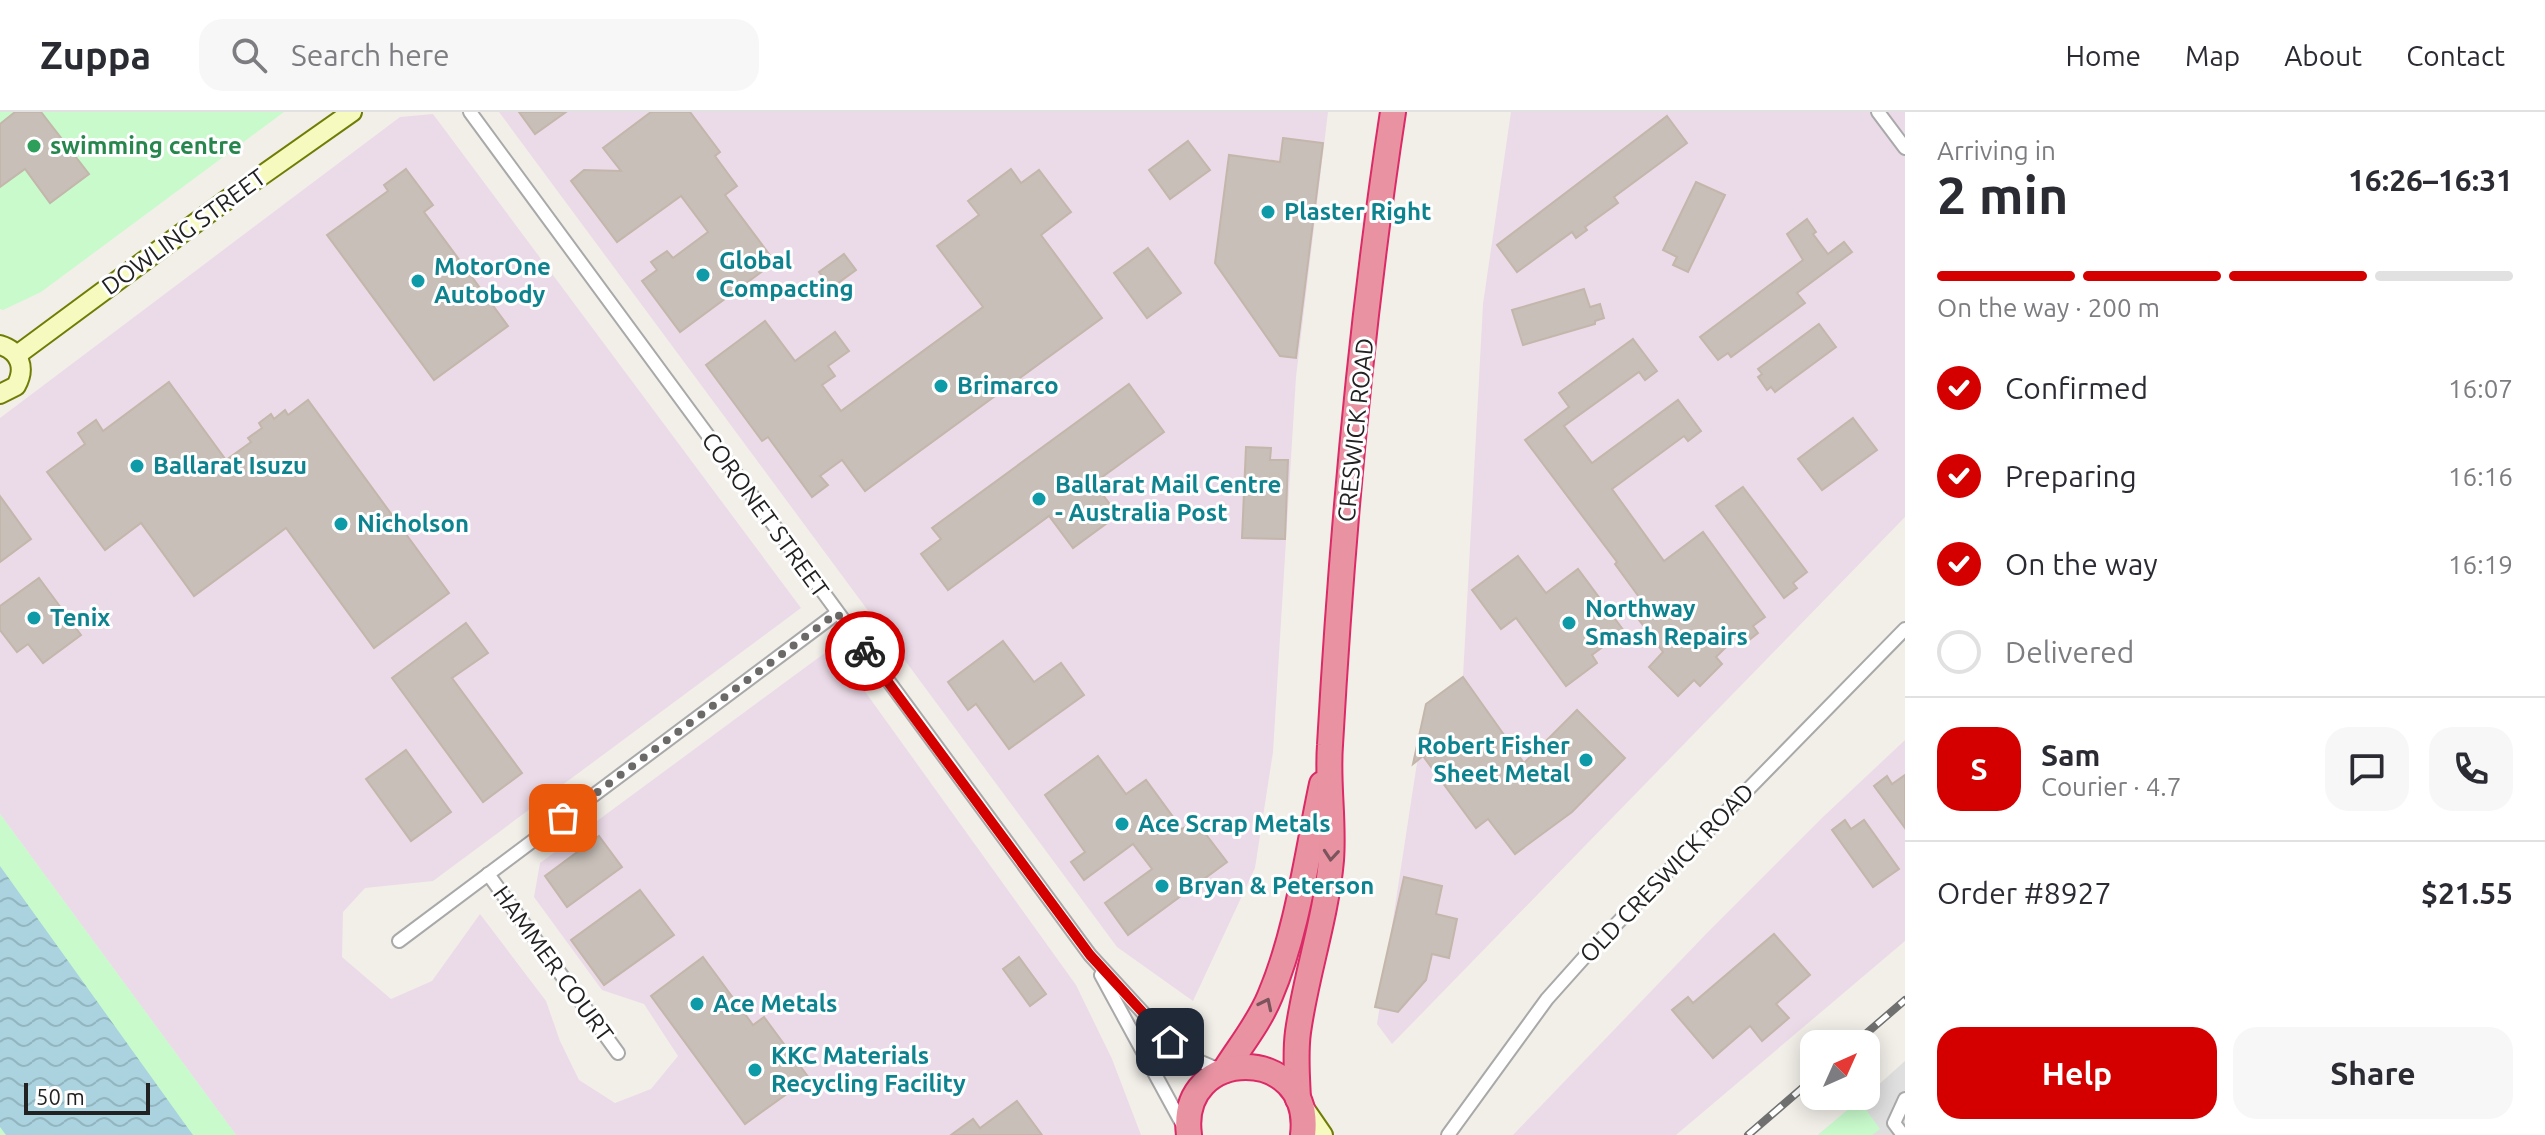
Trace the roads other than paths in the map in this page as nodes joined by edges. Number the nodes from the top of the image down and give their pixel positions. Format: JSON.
{"nodes":[{"id":1,"x":352,"y":112,"type":"edge"},
{"id":2,"x":470,"y":112,"type":"edge"},
{"id":3,"x":1393,"y":112,"type":"edge"},
{"id":4,"x":1878,"y":112,"type":"edge"},
{"id":5,"x":1905,"y":148,"type":"edge"},
{"id":6,"x":0,"y":345,"type":"edge"},
{"id":7,"x":17,"y":355,"type":"junction"},
{"id":8,"x":0,"y":394,"type":"edge"},
{"id":9,"x":837,"y":613,"type":"junction"},
{"id":10,"x":1905,"y":629,"type":"edge"},
{"id":11,"x":1329,"y":749,"type":"junction"},
{"id":12,"x":488,"y":874,"type":"junction"},
{"id":13,"x":399,"y":941,"type":"dead end"},
{"id":14,"x":1090,"y":955,"type":"junction"},
{"id":15,"x":618,"y":1053,"type":"dead end"},
{"id":16,"x":1224,"y":1071,"type":"junction"},
{"id":17,"x":1905,"y":1099,"type":"edge"},
{"id":18,"x":1299,"y":1100,"type":"junction"},
{"id":19,"x":1189,"y":1135,"type":"edge"},
{"id":20,"x":1303,"y":1135,"type":"edge"},
{"id":21,"x":1323,"y":1135,"type":"edge"},
{"id":22,"x":1448,"y":1135,"type":"edge"},
{"id":23,"x":1903,"y":1135,"type":"edge"}],
"edges":[{"from":1,"to":7,"type":"street","name":"DOWLING STREET"},
{"from":2,"to":9,"type":"street","name":"CORONET STREET"},
{"from":3,"to":11,"type":"highway","name":"CRESWICK ROAD"},
{"from":4,"to":5,"type":"street"},
{"from":6,"to":7,"type":"street"},
{"from":7,"to":8,"type":"street"},
{"from":9,"to":12,"type":"street"},
{"from":9,"to":14,"type":"street","name":"CORONET STREET"},
{"from":10,"to":22,"type":"street","name":"OLD CRESWICK ROAD"},
{"from":16,"to":11,"type":"highway","name":"CRESWICK ROAD","one_way":true},
{"from":11,"to":18,"type":"highway","name":"CRESWICK ROAD","one_way":true},
{"from":12,"to":13,"type":"street"},
{"from":12,"to":15,"type":"street","name":"HAMMER COURT"},
{"from":14,"to":16,"type":"street","name":"CORONET STREET"},
{"from":14,"to":19,"type":"street","name":"CORONET STREET"},
{"from":16,"to":18,"type":"highway"},
{"from":16,"to":19,"type":"highway","name":"CRESWICK ROAD"},
{"from":17,"to":23,"type":"street"},
{"from":18,"to":20,"type":"highway","name":"CRESWICK ROAD"},
{"from":18,"to":21,"type":"street"}]}
